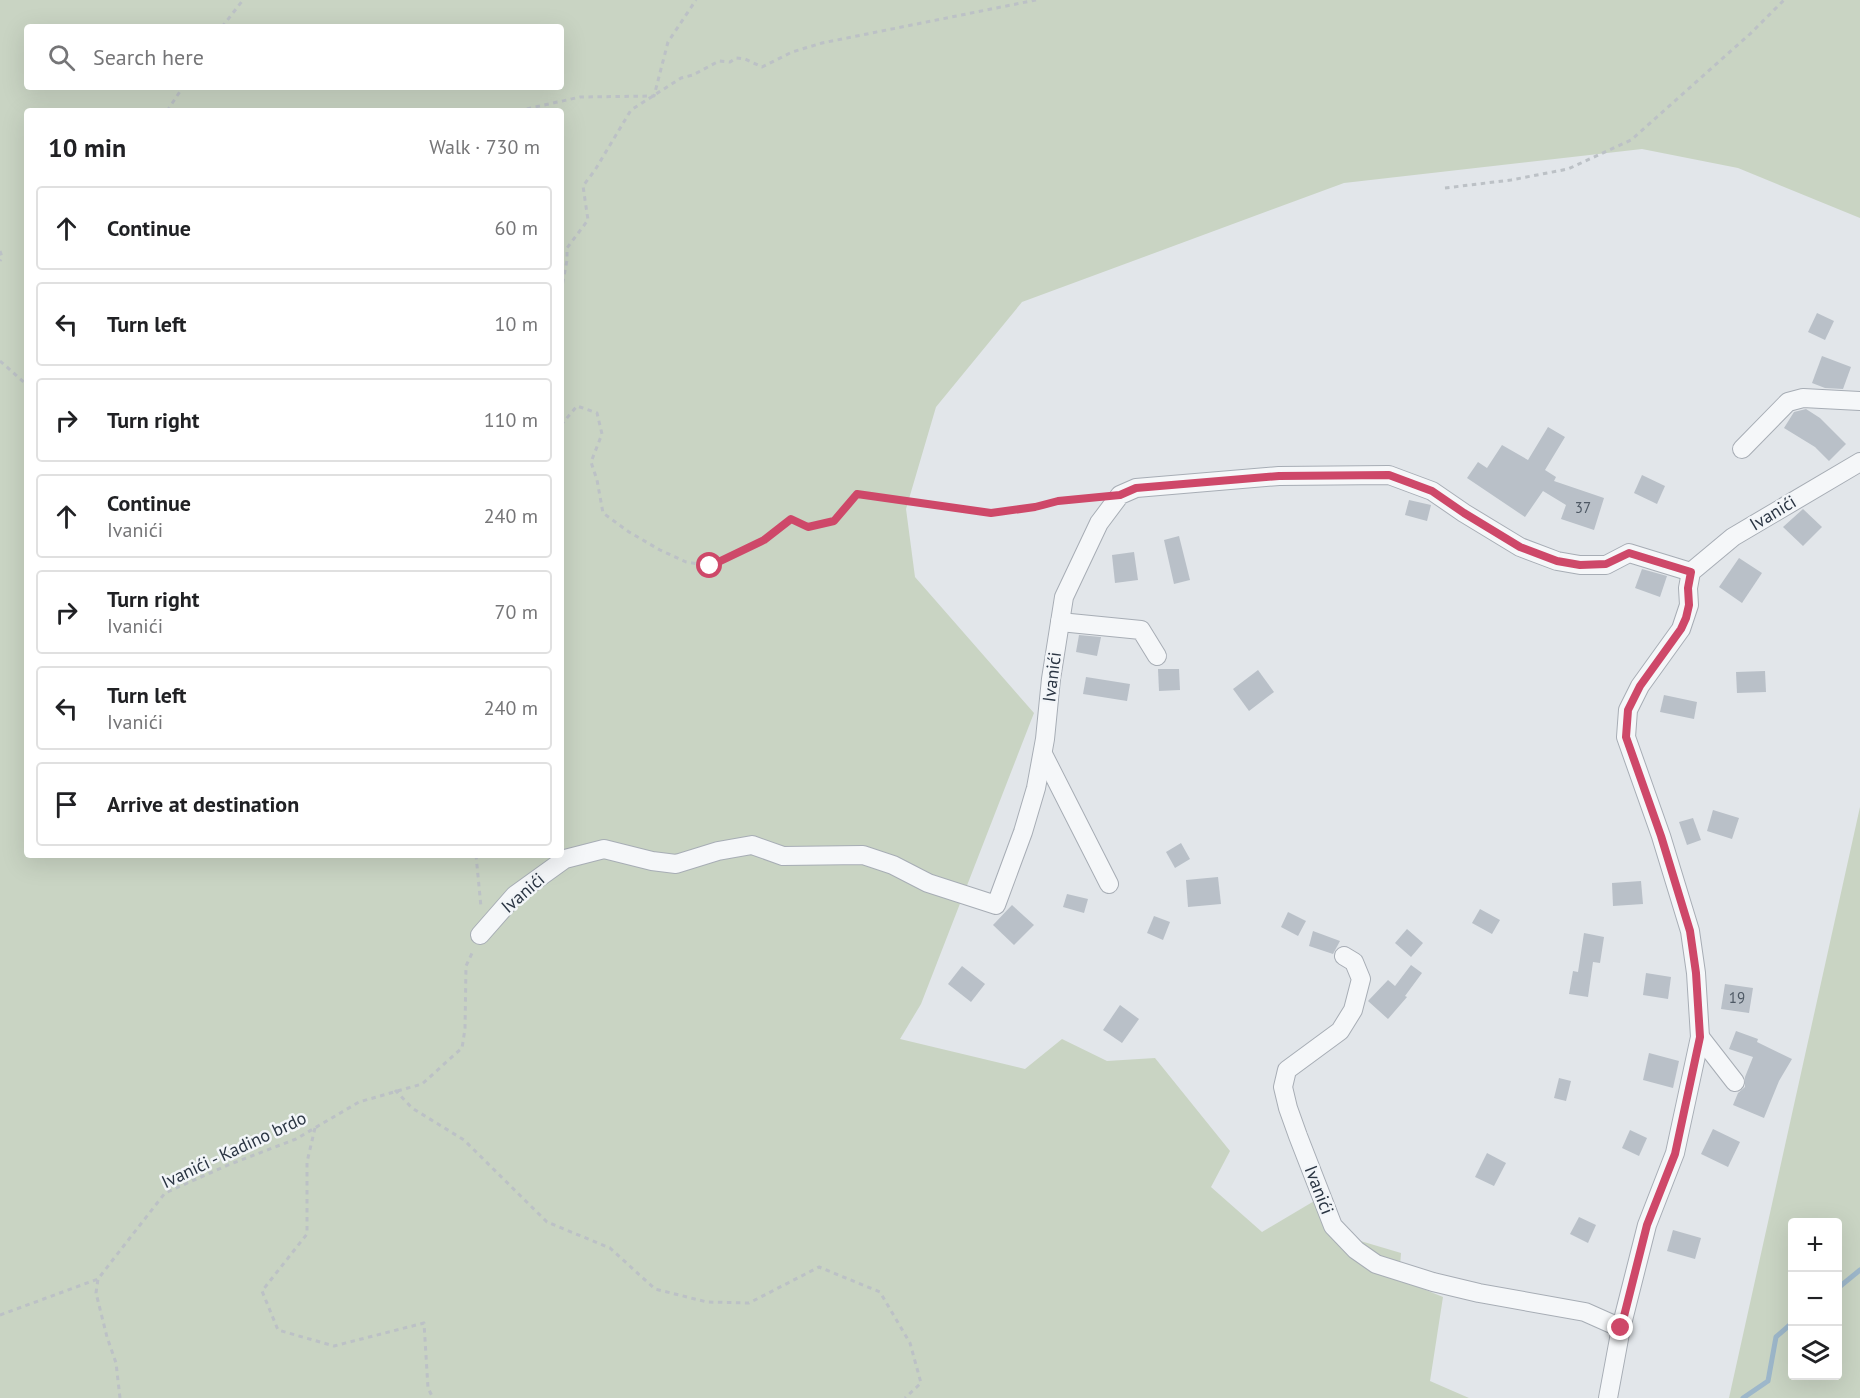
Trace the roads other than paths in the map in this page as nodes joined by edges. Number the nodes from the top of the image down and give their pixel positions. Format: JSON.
{"nodes":[{"id":1,"x":1860,"y":401,"type":"edge"},
{"id":2,"x":1742,"y":449,"type":"dead end"},
{"id":3,"x":1860,"y":462,"type":"edge"},
{"id":4,"x":1691,"y":572,"type":"junction"},
{"id":5,"x":1060,"y":622,"type":"junction"},
{"id":6,"x":1157,"y":656,"type":"dead end"},
{"id":7,"x":1043,"y":754,"type":"junction"},
{"id":8,"x":1109,"y":884,"type":"dead end"},
{"id":9,"x":480,"y":935,"type":"road end"},
{"id":10,"x":1344,"y":956,"type":"dead end"},
{"id":11,"x":1700,"y":1037,"type":"junction"},
{"id":12,"x":1736,"y":1082,"type":"dead end"},
{"id":13,"x":1621,"y":1328,"type":"junction"},
{"id":14,"x":1608,"y":1398,"type":"edge"}],
"edges":[{"from":1,"to":2,"type":"street"},
{"from":3,"to":4,"type":"street","name":"Ivanići"},
{"from":4,"to":5,"type":"street","name":"Ivanići"},
{"from":4,"to":11,"type":"street"},
{"from":5,"to":6,"type":"street"},
{"from":5,"to":7,"type":"street","name":"Ivanići"},
{"from":7,"to":8,"type":"street"},
{"from":7,"to":9,"type":"street","name":"Ivanići"},
{"from":10,"to":13,"type":"street","name":"Ivanići"},
{"from":11,"to":12,"type":"street"},
{"from":11,"to":13,"type":"street"},
{"from":13,"to":14,"type":"street"}]}
